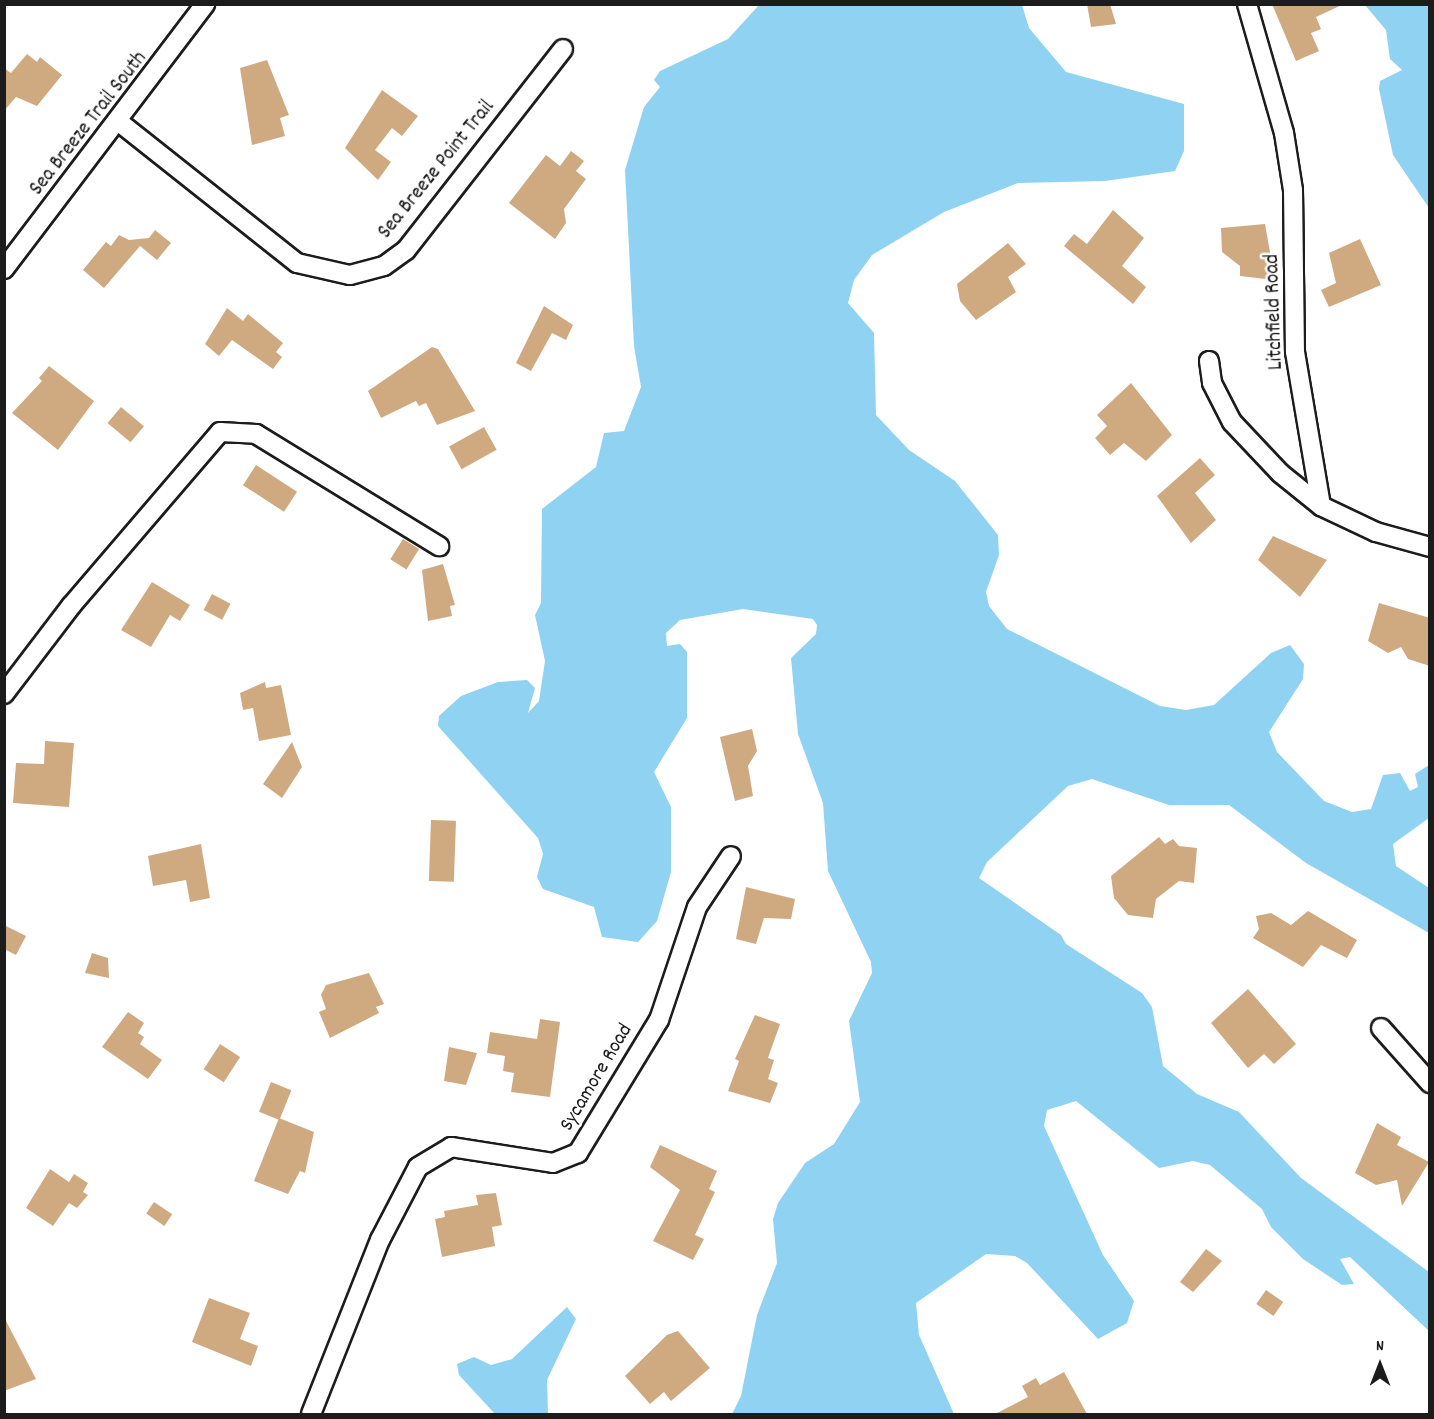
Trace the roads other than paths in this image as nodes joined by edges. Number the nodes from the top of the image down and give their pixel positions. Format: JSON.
{"nodes":[{"id":1,"x":205,"y":4,"type":"edge"},
{"id":2,"x":1247,"y":4,"type":"edge"},
{"id":3,"x":563,"y":49,"type":"dead end"},
{"id":4,"x":119,"y":122,"type":"junction"},
{"id":5,"x":4,"y":269,"type":"edge"},
{"id":6,"x":1209,"y":361,"type":"dead end"},
{"id":7,"x":1321,"y":507,"type":"junction"},
{"id":8,"x":439,"y":546,"type":"dead end"},
{"id":9,"x":1430,"y":547,"type":"edge"},
{"id":10,"x":4,"y":694,"type":"edge"},
{"id":11,"x":731,"y":856,"type":"dead end"},
{"id":12,"x":1381,"y":1028,"type":"dead end"},
{"id":13,"x":1430,"y":1083,"type":"edge"},
{"id":14,"x":311,"y":1414,"type":"edge"}],
"edges":[{"from":1,"to":4,"type":"street","name":"Sea Breeze Trail South"},
{"from":2,"to":7,"type":"street","name":"Litchfield Road"},
{"from":3,"to":4,"type":"street","name":"Sea Breeze Point Trail"},
{"from":4,"to":5,"type":"street","name":"Sea Breeze Trail South"},
{"from":6,"to":7,"type":"street"},
{"from":7,"to":9,"type":"street"},
{"from":8,"to":10,"type":"street"},
{"from":11,"to":14,"type":"street","name":"Sycamore Road"},
{"from":12,"to":13,"type":"street"}]}
